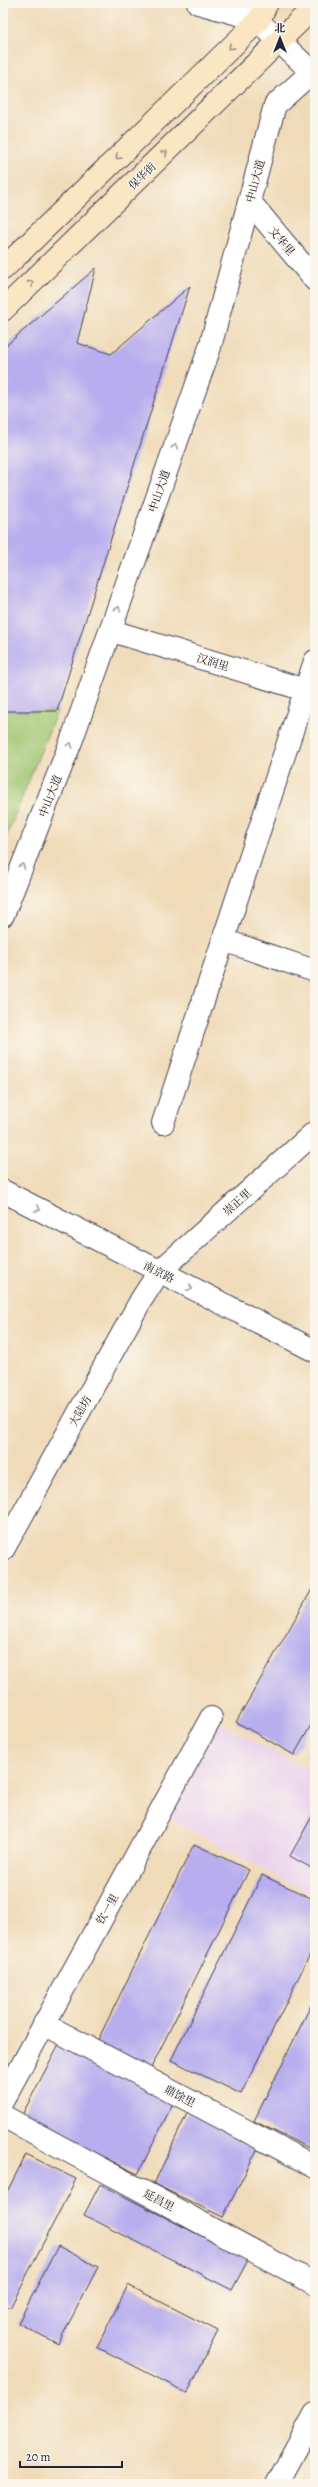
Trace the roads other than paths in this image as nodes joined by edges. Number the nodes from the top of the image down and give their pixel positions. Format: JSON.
{"nodes":[{"id":1,"x":198,"y":3,"type":"edge"},
{"id":2,"x":239,"y":3,"type":"edge"},
{"id":3,"x":315,"y":6,"type":"edge"},
{"id":4,"x":263,"y":11,"type":"edge"},
{"id":5,"x":280,"y":41,"type":"junction"},
{"id":6,"x":314,"y":74,"type":"edge"},
{"id":7,"x":250,"y":202,"type":"junction"},
{"id":8,"x":3,"y":269,"type":"edge"},
{"id":9,"x":315,"y":280,"type":"edge"},
{"id":10,"x":3,"y":310,"type":"edge"},
{"id":11,"x":112,"y":631,"type":"dead end"},
{"id":12,"x":315,"y":661,"type":"edge"},
{"id":13,"x":310,"y":691,"type":"edge"},
{"id":14,"x":3,"y":915,"type":"edge"},
{"id":15,"x":223,"y":940,"type":"junction"},
{"id":16,"x":315,"y":971,"type":"edge"},
{"id":17,"x":163,"y":1123,"type":"dead end"},
{"id":18,"x":315,"y":1132,"type":"edge"},
{"id":19,"x":3,"y":1191,"type":"edge"},
{"id":20,"x":159,"y":1272,"type":"junction"},
{"id":21,"x":315,"y":1351,"type":"edge"},
{"id":22,"x":3,"y":1550,"type":"edge"},
{"id":23,"x":211,"y":1718,"type":"dead end"},
{"id":24,"x":44,"y":2024,"type":"junction"},
{"id":25,"x":3,"y":2100,"type":"edge"},
{"id":26,"x":3,"y":2116,"type":"edge"},
{"id":27,"x":315,"y":2167,"type":"edge"},
{"id":28,"x":315,"y":2284,"type":"edge"},
{"id":29,"x":315,"y":2414,"type":"edge"},
{"id":30,"x":277,"y":2484,"type":"edge"}],
"edges":[{"from":1,"to":4,"type":"street"},
{"from":2,"to":4,"type":"street"},
{"from":3,"to":5,"type":"main road"},
{"from":4,"to":5,"type":"street"},
{"from":4,"to":8,"type":"main road","one_way":true},
{"from":5,"to":6,"type":"street"},
{"from":10,"to":5,"type":"main road","name":"保华街","one_way":true},
{"from":6,"to":7,"type":"street","name":"中山大道"},
{"from":7,"to":9,"type":"street","name":"文华里"},
{"from":14,"to":7,"type":"street","name":"中山大道","one_way":true},
{"from":11,"to":13,"type":"street","name":"汉润里"},
{"from":12,"to":13,"type":"street"},
{"from":13,"to":15,"type":"street"},
{"from":15,"to":16,"type":"street"},
{"from":15,"to":17,"type":"street"},
{"from":18,"to":20,"type":"street","name":"崇正里"},
{"from":19,"to":20,"type":"street","name":"南京路","one_way":true},
{"from":20,"to":21,"type":"street","name":"南京路","one_way":true},
{"from":20,"to":22,"type":"street","name":"大陆坊"},
{"from":23,"to":24,"type":"street","name":"钦一里"},
{"from":24,"to":25,"type":"street","name":"钦一里"},
{"from":24,"to":27,"type":"street","name":"鼎馀里"},
{"from":26,"to":28,"type":"street","name":"延昌里"},
{"from":29,"to":30,"type":"street"}]}
